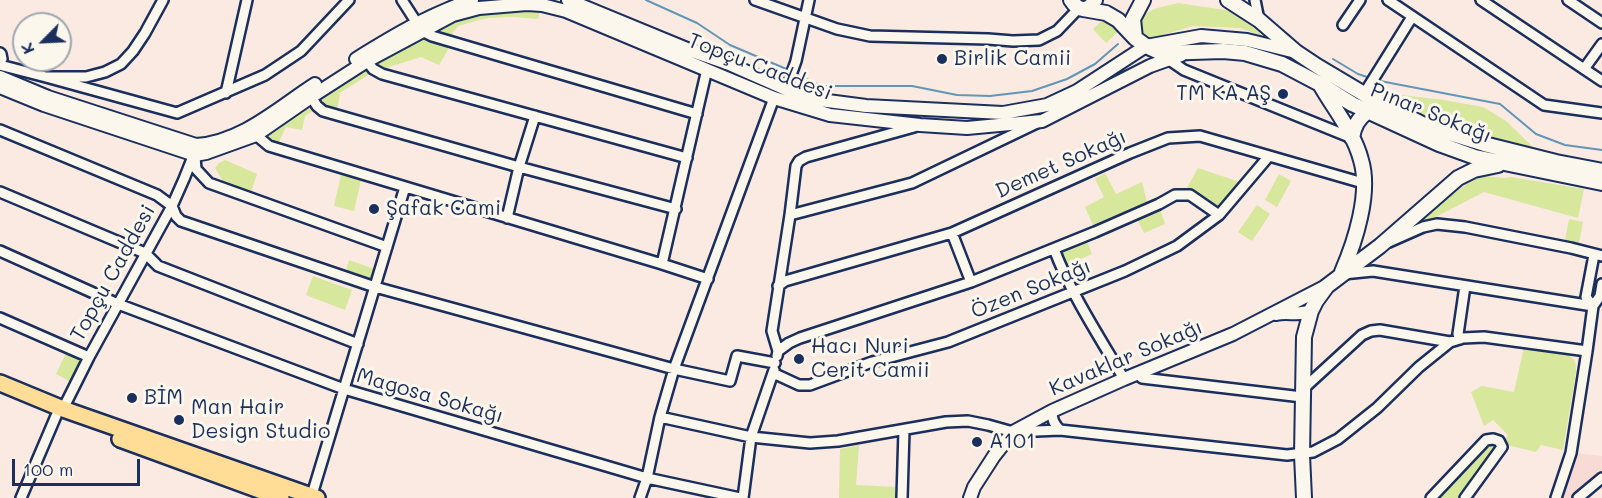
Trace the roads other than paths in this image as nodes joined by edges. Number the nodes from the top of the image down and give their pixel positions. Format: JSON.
{"nodes":[{"id":1,"x":164,"y":0,"type":"edge"},
{"id":2,"x":247,"y":0,"type":"edge"},
{"id":3,"x":349,"y":0,"type":"edge"},
{"id":4,"x":402,"y":0,"type":"edge"},
{"id":5,"x":472,"y":0,"type":"edge"},
{"id":6,"x":568,"y":0,"type":"edge"},
{"id":7,"x":755,"y":0,"type":"edge"},
{"id":8,"x":809,"y":0,"type":"edge"},
{"id":9,"x":1095,"y":0,"type":"edge"},
{"id":10,"x":1228,"y":0,"type":"edge"},
{"id":11,"x":1255,"y":0,"type":"edge"},
{"id":12,"x":1360,"y":0,"type":"edge"},
{"id":13,"x":1388,"y":0,"type":"edge"},
{"id":14,"x":1481,"y":0,"type":"edge"},
{"id":15,"x":1568,"y":0,"type":"edge"},
{"id":16,"x":1141,"y":1,"type":"edge"},
{"id":17,"x":505,"y":2,"type":"edge"},
{"id":18,"x":1075,"y":4,"type":"edge"},
{"id":19,"x":805,"y":17,"type":"junction"},
{"id":20,"x":1412,"y":17,"type":"junction"},
{"id":21,"x":1259,"y":20,"type":"junction"},
{"id":22,"x":1602,"y":23,"type":"edge"},
{"id":23,"x":1343,"y":25,"type":"dead end"},
{"id":24,"x":419,"y":27,"type":"junction"},
{"id":25,"x":1141,"y":42,"type":"junction"},
{"id":26,"x":1602,"y":44,"type":"edge"},
{"id":27,"x":0,"y":52,"type":"edge"},
{"id":28,"x":1189,"y":52,"type":"junction"},
{"id":29,"x":1296,"y":52,"type":"junction"},
{"id":30,"x":365,"y":58,"type":"junction"},
{"id":31,"x":1168,"y":58,"type":"junction"},
{"id":32,"x":0,"y":63,"type":"edge"},
{"id":33,"x":707,"y":69,"type":"junction"},
{"id":34,"x":1584,"y":69,"type":"junction"},
{"id":35,"x":0,"y":77,"type":"edge"},
{"id":36,"x":46,"y":77,"type":"junction"},
{"id":37,"x":1602,"y":81,"type":"edge"},
{"id":38,"x":1320,"y":84,"type":"junction"},
{"id":39,"x":787,"y":86,"type":"junction"},
{"id":40,"x":0,"y":87,"type":"edge"},
{"id":41,"x":226,"y":93,"type":"junction"},
{"id":42,"x":309,"y":93,"type":"junction"},
{"id":43,"x":1364,"y":94,"type":"junction"},
{"id":44,"x":774,"y":98,"type":"junction"},
{"id":45,"x":1367,"y":112,"type":"junction"},
{"id":46,"x":1602,"y":113,"type":"edge"},
{"id":47,"x":697,"y":114,"type":"junction"},
{"id":48,"x":1401,"y":114,"type":"junction"},
{"id":49,"x":535,"y":116,"type":"junction"},
{"id":50,"x":1042,"y":121,"type":"junction"},
{"id":51,"x":920,"y":125,"type":"junction"},
{"id":52,"x":0,"y":130,"type":"edge"},
{"id":53,"x":254,"y":131,"type":"junction"},
{"id":54,"x":1460,"y":136,"type":"junction"},
{"id":55,"x":1352,"y":138,"type":"junction"},
{"id":56,"x":196,"y":150,"type":"junction"},
{"id":57,"x":1465,"y":153,"type":"junction"},
{"id":58,"x":1269,"y":156,"type":"junction"},
{"id":59,"x":687,"y":158,"type":"junction"},
{"id":60,"x":1506,"y":164,"type":"junction"},
{"id":61,"x":519,"y":167,"type":"junction"},
{"id":62,"x":1602,"y":171,"type":"edge"},
{"id":63,"x":1458,"y":178,"type":"junction"},
{"id":64,"x":1363,"y":183,"type":"junction"},
{"id":65,"x":1602,"y":183,"type":"edge"},
{"id":66,"x":405,"y":187,"type":"junction"},
{"id":67,"x":0,"y":192,"type":"edge"},
{"id":68,"x":172,"y":206,"type":"junction"},
{"id":69,"x":676,"y":209,"type":"junction"},
{"id":70,"x":790,"y":215,"type":"junction"},
{"id":71,"x":1219,"y":215,"type":"junction"},
{"id":72,"x":507,"y":218,"type":"junction"},
{"id":73,"x":952,"y":232,"type":"junction"},
{"id":74,"x":1380,"y":246,"type":"junction"},
{"id":75,"x":387,"y":248,"type":"junction"},
{"id":76,"x":1054,"y":249,"type":"junction"},
{"id":77,"x":0,"y":251,"type":"edge"},
{"id":78,"x":145,"y":253,"type":"junction"},
{"id":79,"x":1598,"y":255,"type":"edge"},
{"id":80,"x":662,"y":264,"type":"junction"},
{"id":81,"x":1341,"y":274,"type":"junction"},
{"id":82,"x":708,"y":279,"type":"junction"},
{"id":83,"x":971,"y":282,"type":"junction"},
{"id":84,"x":1602,"y":284,"type":"edge"},
{"id":85,"x":778,"y":286,"type":"junction"},
{"id":86,"x":1326,"y":286,"type":"junction"},
{"id":87,"x":1465,"y":286,"type":"junction"},
{"id":88,"x":375,"y":287,"type":"junction"},
{"id":89,"x":1074,"y":291,"type":"junction"},
{"id":90,"x":118,"y":304,"type":"junction"},
{"id":91,"x":1593,"y":306,"type":"junction"},
{"id":92,"x":1292,"y":308,"type":"junction"},
{"id":93,"x":1311,"y":311,"type":"junction"},
{"id":94,"x":0,"y":318,"type":"edge"},
{"id":95,"x":1304,"y":336,"type":"junction"},
{"id":96,"x":1460,"y":339,"type":"junction"},
{"id":97,"x":1450,"y":342,"type":"junction"},
{"id":98,"x":358,"y":344,"type":"junction"},
{"id":99,"x":778,"y":351,"type":"junction"},
{"id":100,"x":1587,"y":351,"type":"junction"},
{"id":101,"x":89,"y":357,"type":"junction"},
{"id":102,"x":775,"y":363,"type":"junction"},
{"id":103,"x":674,"y":369,"type":"junction"},
{"id":104,"x":1137,"y":373,"type":"junction"},
{"id":105,"x":773,"y":374,"type":"junction"},
{"id":106,"x":1124,"y":379,"type":"junction"},
{"id":107,"x":0,"y":383,"type":"edge"},
{"id":108,"x":344,"y":389,"type":"junction"},
{"id":109,"x":0,"y":392,"type":"edge"},
{"id":110,"x":1302,"y":394,"type":"junction"},
{"id":111,"x":1052,"y":411,"type":"junction"},
{"id":112,"x":60,"y":412,"type":"junction"},
{"id":113,"x":660,"y":417,"type":"junction"},
{"id":114,"x":904,"y":430,"type":"junction"},
{"id":115,"x":1060,"y":430,"type":"junction"},
{"id":116,"x":1013,"y":432,"type":"junction"},
{"id":117,"x":751,"y":437,"type":"junction"},
{"id":118,"x":1302,"y":455,"type":"junction"},
{"id":119,"x":647,"y":478,"type":"junction"},
{"id":120,"x":1602,"y":478,"type":"edge"},
{"id":121,"x":313,"y":497,"type":"edge"},
{"id":122,"x":21,"y":498,"type":"edge"},
{"id":123,"x":281,"y":498,"type":"edge"},
{"id":124,"x":640,"y":498,"type":"edge"},
{"id":125,"x":741,"y":498,"type":"edge"},
{"id":126,"x":902,"y":498,"type":"edge"},
{"id":127,"x":970,"y":498,"type":"edge"},
{"id":128,"x":1304,"y":498,"type":"edge"},
{"id":129,"x":1431,"y":498,"type":"edge"},
{"id":130,"x":1466,"y":498,"type":"edge"},
{"id":131,"x":1556,"y":498,"type":"edge"},
{"id":132,"x":1578,"y":498,"type":"edge"}],
"edges":[{"from":1,"to":36,"type":"street"},
{"from":2,"to":41,"type":"street"},
{"from":3,"to":41,"type":"street"},
{"from":4,"to":24,"type":"street"},
{"from":5,"to":24,"type":"street","name":"Topçu Caddesi"},
{"from":6,"to":39,"type":"street","name":"Topçu Caddesi"},
{"from":7,"to":19,"type":"street"},
{"from":8,"to":19,"type":"street"},
{"from":9,"to":18,"type":"main road"},
{"from":10,"to":21,"type":"main road","name":"Pınar Sokağı"},
{"from":11,"to":21,"type":"street"},
{"from":12,"to":23,"type":"street"},
{"from":13,"to":20,"type":"street"},
{"from":14,"to":34,"type":"street"},
{"from":15,"to":22,"type":"street"},
{"from":16,"to":25,"type":"main road"},
{"from":17,"to":24,"type":"street","name":"Topçu Caddesi"},
{"from":17,"to":33,"type":"street","name":"Topçu Caddesi"},
{"from":18,"to":19,"type":"street"},
{"from":18,"to":25,"type":"main road"},
{"from":19,"to":39,"type":"street"},
{"from":20,"to":43,"type":"street"},
{"from":20,"to":46,"type":"street"},
{"from":21,"to":29,"type":"main road","name":"Pınar Sokağı"},
{"from":24,"to":30,"type":"street","name":"Topçu Caddesi"},
{"from":24,"to":47,"type":"street"},
{"from":25,"to":28,"type":"main road","name":"Pınar Sokağı"},
{"from":25,"to":29,"type":"street","name":"Topçu Caddesi"},
{"from":25,"to":39,"type":"street","name":"Topçu Caddesi"},
{"from":26,"to":34,"type":"street"},
{"from":27,"to":32,"type":"street"},
{"from":28,"to":31,"type":"street","name":"Topçu Caddesi"},
{"from":28,"to":38,"type":"main road","name":"Pınar Sokağı"},
{"from":29,"to":43,"type":"main road","name":"Pınar Sokağı"},
{"from":30,"to":42,"type":"street","name":"Topçu Caddesi"},
{"from":30,"to":49,"type":"street"},
{"from":31,"to":50,"type":"street","name":"Topçu Caddesi"},
{"from":31,"to":55,"type":"street"},
{"from":32,"to":36,"type":"street"},
{"from":33,"to":44,"type":"street","name":"Topçu Caddesi"},
{"from":33,"to":47,"type":"street"},
{"from":34,"to":37,"type":"street"},
{"from":35,"to":56,"type":"street"},
{"from":36,"to":41,"type":"street"},
{"from":38,"to":45,"type":"main road","name":"Pınar Sokağı"},
{"from":38,"to":55,"type":"main road"},
{"from":40,"to":56,"type":"street"},
{"from":42,"to":53,"type":"street","name":"Topçu Caddesi"},
{"from":42,"to":61,"type":"street"},
{"from":43,"to":48,"type":"main road","name":"Pınar Sokağı"},
{"from":44,"to":51,"type":"street","name":"Topçu Caddesi"},
{"from":44,"to":82,"type":"street"},
{"from":45,"to":48,"type":"main road"},
{"from":45,"to":55,"type":"main road"},
{"from":45,"to":57,"type":"main road","name":"Pınar Sokağı"},
{"from":47,"to":59,"type":"street"},
{"from":48,"to":54,"type":"main road","name":"Pınar Sokağı"},
{"from":49,"to":59,"type":"street"},
{"from":49,"to":61,"type":"street"},
{"from":50,"to":51,"type":"street","name":"Topçu Caddesi"},
{"from":50,"to":70,"type":"street"},
{"from":51,"to":70,"type":"street"},
{"from":52,"to":68,"type":"street"},
{"from":53,"to":56,"type":"street","name":"Topçu Caddesi"},
{"from":53,"to":66,"type":"street"},
{"from":54,"to":57,"type":"main road"},
{"from":54,"to":62,"type":"main road","name":"Pınar Sokağı"},
{"from":55,"to":64,"type":"main road"},
{"from":56,"to":68,"type":"street","name":"Topçu Caddesi"},
{"from":56,"to":75,"type":"street"},
{"from":57,"to":60,"type":"main road","name":"Pınar Sokağı"},
{"from":57,"to":63,"type":"main road"},
{"from":58,"to":64,"type":"street","name":"Demet Sokağı"},
{"from":58,"to":71,"type":"street","name":"Özen Sokağı"},
{"from":58,"to":73,"type":"street","name":"Demet Sokağı"},
{"from":59,"to":69,"type":"street"},
{"from":60,"to":63,"type":"main road"},
{"from":60,"to":65,"type":"main road","name":"Pınar Sokağı"},
{"from":61,"to":69,"type":"street"},
{"from":61,"to":72,"type":"street"},
{"from":63,"to":74,"type":"main road"},
{"from":64,"to":81,"type":"main road"},
{"from":66,"to":72,"type":"street"},
{"from":66,"to":75,"type":"street"},
{"from":67,"to":78,"type":"street"},
{"from":68,"to":78,"type":"street","name":"Topçu Caddesi"},
{"from":68,"to":88,"type":"street"},
{"from":69,"to":80,"type":"street"},
{"from":70,"to":85,"type":"street"},
{"from":71,"to":76,"type":"street"},
{"from":71,"to":89,"type":"street","name":"Özen Sokağı"},
{"from":72,"to":80,"type":"street"},
{"from":73,"to":83,"type":"street"},
{"from":73,"to":85,"type":"street","name":"Demet Sokağı"},
{"from":74,"to":79,"type":"street"},
{"from":74,"to":81,"type":"main road"},
{"from":75,"to":88,"type":"street"},
{"from":76,"to":83,"type":"street"},
{"from":76,"to":89,"type":"street"},
{"from":77,"to":90,"type":"street","name":"Magosa Sokağı"},
{"from":78,"to":90,"type":"street","name":"Topçu Caddesi"},
{"from":78,"to":98,"type":"street"},
{"from":79,"to":91,"type":"street"},
{"from":80,"to":82,"type":"street"},
{"from":81,"to":86,"type":"main road"},
{"from":81,"to":87,"type":"street"},
{"from":82,"to":103,"type":"street"},
{"from":83,"to":99,"type":"street"},
{"from":84,"to":91,"type":"street"},
{"from":85,"to":99,"type":"street"},
{"from":86,"to":92,"type":"street"},
{"from":86,"to":93,"type":"main road"},
{"from":87,"to":91,"type":"street"},
{"from":87,"to":96,"type":"street"},
{"from":88,"to":98,"type":"street"},
{"from":88,"to":103,"type":"street"},
{"from":89,"to":105,"type":"street","name":"Özen Sokağı"},
{"from":89,"to":106,"type":"street"},
{"from":90,"to":101,"type":"street","name":"Topçu Caddesi"},
{"from":90,"to":108,"type":"street","name":"Magosa Sokağı"},
{"from":91,"to":100,"type":"street"},
{"from":92,"to":93,"type":"street","name":"Kavaklar Sokağı"},
{"from":92,"to":95,"type":"street"},
{"from":92,"to":104,"type":"street","name":"Kavaklar Sokağı"},
{"from":93,"to":95,"type":"main road"},
{"from":94,"to":101,"type":"street"},
{"from":95,"to":110,"type":"main road"},
{"from":96,"to":97,"type":"street"},
{"from":96,"to":100,"type":"street"},
{"from":97,"to":110,"type":"street"},
{"from":97,"to":118,"type":"street"},
{"from":98,"to":108,"type":"street"},
{"from":99,"to":102,"type":"street"},
{"from":100,"to":131,"type":"street"},
{"from":101,"to":112,"type":"street","name":"Topçu Caddesi"},
{"from":102,"to":103,"type":"street"},
{"from":102,"to":105,"type":"street"},
{"from":103,"to":113,"type":"street"},
{"from":104,"to":106,"type":"street","name":"Kavaklar Sokağı"},
{"from":104,"to":110,"type":"street"},
{"from":105,"to":117,"type":"street"},
{"from":106,"to":111,"type":"street","name":"Kavaklar Sokağı"},
{"from":107,"to":112,"type":"main road"},
{"from":108,"to":119,"type":"street","name":"Magosa Sokağı"},
{"from":108,"to":121,"type":"street"},
{"from":109,"to":112,"type":"main road"},
{"from":110,"to":118,"type":"main road"},
{"from":111,"to":115,"type":"street"},
{"from":111,"to":116,"type":"street","name":"Kavaklar Sokağı"},
{"from":112,"to":121,"type":"main road"},
{"from":112,"to":122,"type":"street","name":"Topçu Caddesi"},
{"from":112,"to":123,"type":"main road"},
{"from":113,"to":117,"type":"street"},
{"from":113,"to":119,"type":"street"},
{"from":114,"to":116,"type":"street"},
{"from":114,"to":117,"type":"street"},
{"from":114,"to":126,"type":"street"},
{"from":115,"to":116,"type":"street"},
{"from":115,"to":118,"type":"street"},
{"from":116,"to":127,"type":"street","name":"Kavaklar Sokağı"},
{"from":117,"to":125,"type":"street"},
{"from":118,"to":128,"type":"main road"},
{"from":119,"to":124,"type":"street"},
{"from":119,"to":125,"type":"street","name":"Magosa Sokağı"},
{"from":120,"to":132,"type":"street"},
{"from":129,"to":130,"type":"street"}]}
